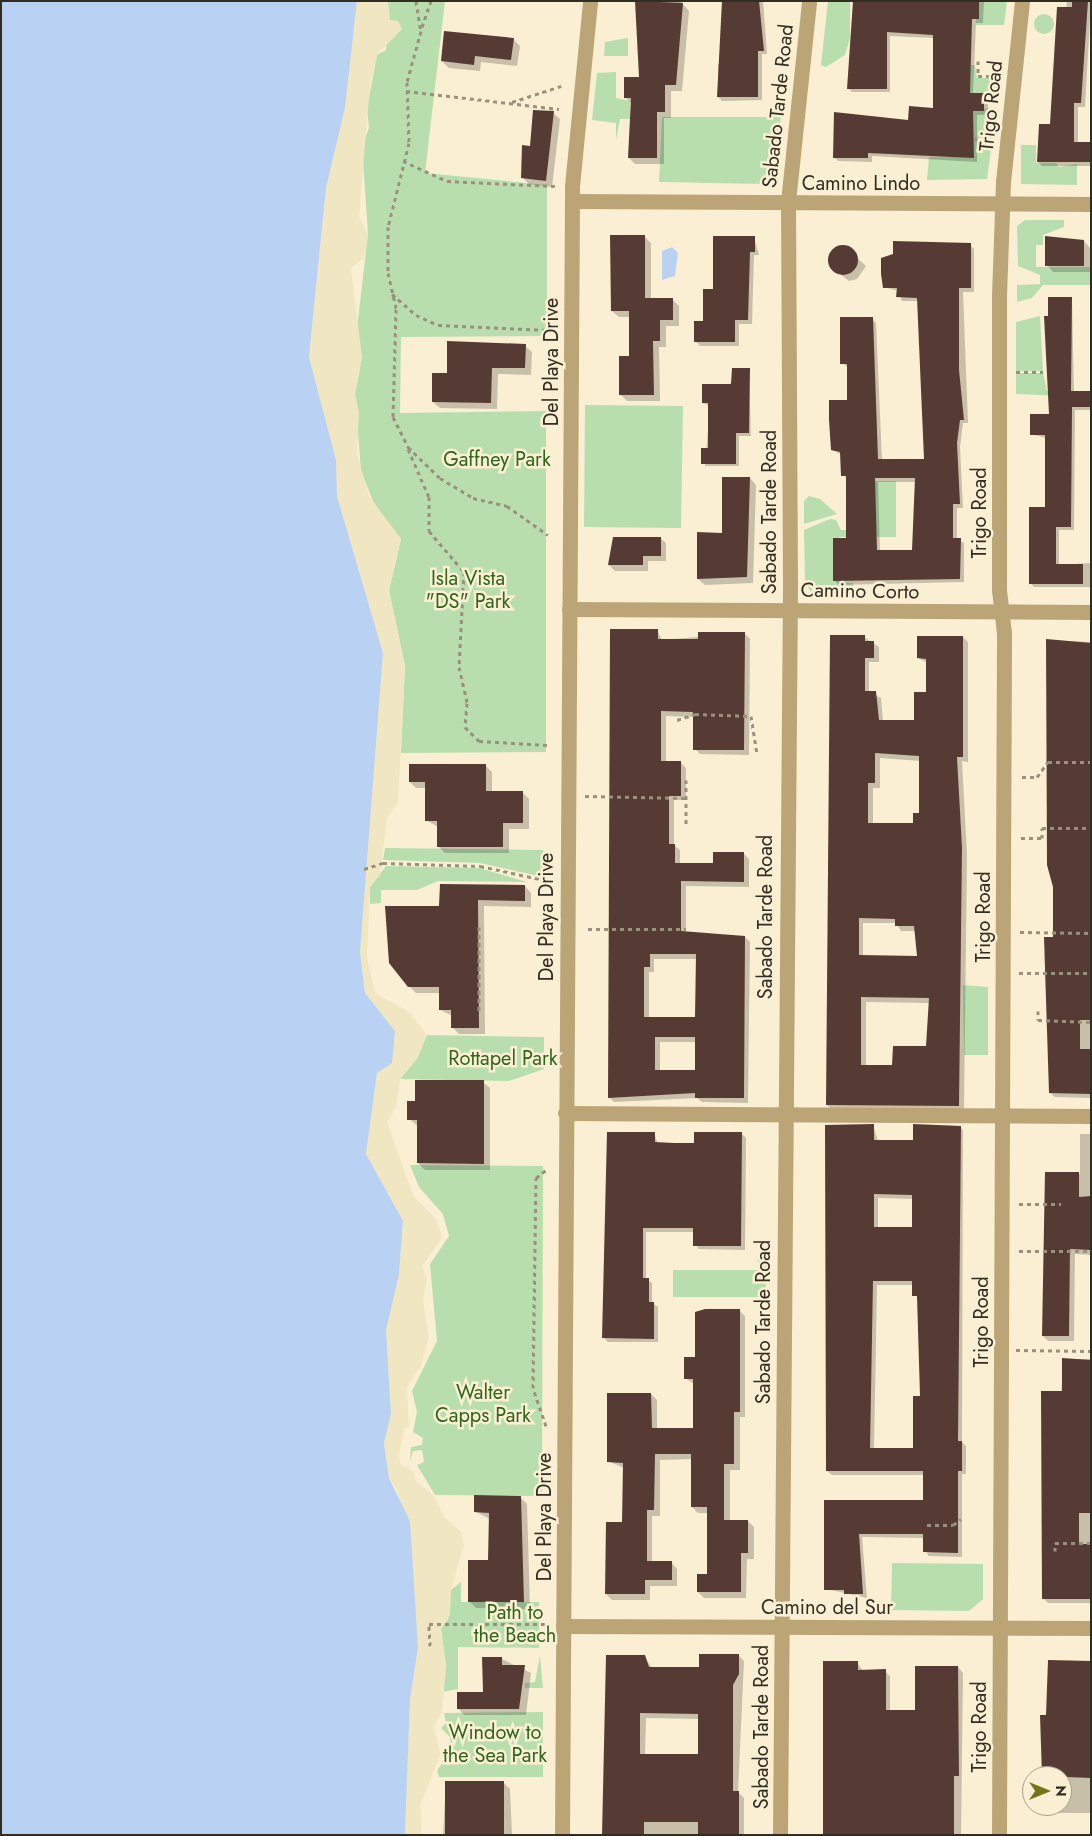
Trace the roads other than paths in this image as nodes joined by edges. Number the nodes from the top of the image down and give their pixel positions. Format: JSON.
{"nodes":[{"id":1,"x":590,"y":1,"type":"edge"},
{"id":2,"x":809,"y":1,"type":"edge"},
{"id":3,"x":1022,"y":1,"type":"edge"},
{"id":4,"x":572,"y":201,"type":"junction"},
{"id":5,"x":788,"y":202,"type":"junction"},
{"id":6,"x":1001,"y":203,"type":"junction"},
{"id":7,"x":1091,"y":204,"type":"edge"},
{"id":8,"x":569,"y":609,"type":"junction"},
{"id":9,"x":788,"y":610,"type":"junction"},
{"id":10,"x":1002,"y":612,"type":"junction"},
{"id":11,"x":1091,"y":612,"type":"edge"},
{"id":12,"x":565,"y":1113,"type":"junction"},
{"id":13,"x":784,"y":1113,"type":"junction"},
{"id":14,"x":1002,"y":1116,"type":"junction"},
{"id":15,"x":1091,"y":1116,"type":"edge"},
{"id":16,"x":563,"y":1626,"type":"junction"},
{"id":17,"x":782,"y":1627,"type":"junction"},
{"id":18,"x":1000,"y":1627,"type":"junction"},
{"id":19,"x":1091,"y":1628,"type":"edge"},
{"id":20,"x":562,"y":1835,"type":"edge"},
{"id":21,"x":780,"y":1835,"type":"edge"},
{"id":22,"x":999,"y":1835,"type":"edge"}],
"edges":[{"from":1,"to":4,"type":"street","name":"Del Playa Drive"},
{"from":2,"to":5,"type":"street","name":"Sabado Tarde Road"},
{"from":3,"to":6,"type":"street","name":"Trigo Road"},
{"from":4,"to":5,"type":"street","name":"Camino Lindo"},
{"from":4,"to":8,"type":"street","name":"Del Playa Drive"},
{"from":5,"to":6,"type":"street","name":"Camino Lindo"},
{"from":5,"to":9,"type":"street","name":"Sabado Tarde Road"},
{"from":6,"to":7,"type":"street","name":"Camino Lindo"},
{"from":6,"to":10,"type":"street","name":"Trigo Road"},
{"from":8,"to":9,"type":"street","name":"Camino Corto"},
{"from":8,"to":12,"type":"street","name":"Del Playa Drive"},
{"from":9,"to":10,"type":"street","name":"Camino Corto"},
{"from":9,"to":13,"type":"street","name":"Sabado Tarde Road"},
{"from":10,"to":11,"type":"street","name":"Camino Corto"},
{"from":10,"to":14,"type":"street","name":"Trigo Road"},
{"from":12,"to":13,"type":"street"},
{"from":12,"to":16,"type":"street","name":"Del Playa Drive"},
{"from":13,"to":14,"type":"street"},
{"from":13,"to":17,"type":"street","name":"Sabado Tarde Road"},
{"from":14,"to":15,"type":"street"},
{"from":14,"to":18,"type":"street","name":"Trigo Road"},
{"from":16,"to":17,"type":"street","name":"Camino del Sur"},
{"from":16,"to":20,"type":"street","name":"Del Playa Drive"},
{"from":17,"to":18,"type":"street","name":"Camino del Sur"},
{"from":17,"to":21,"type":"street","name":"Sabado Tarde Road"},
{"from":18,"to":19,"type":"street","name":"Camino del Sur"},
{"from":18,"to":22,"type":"street","name":"Trigo Road"}]}
